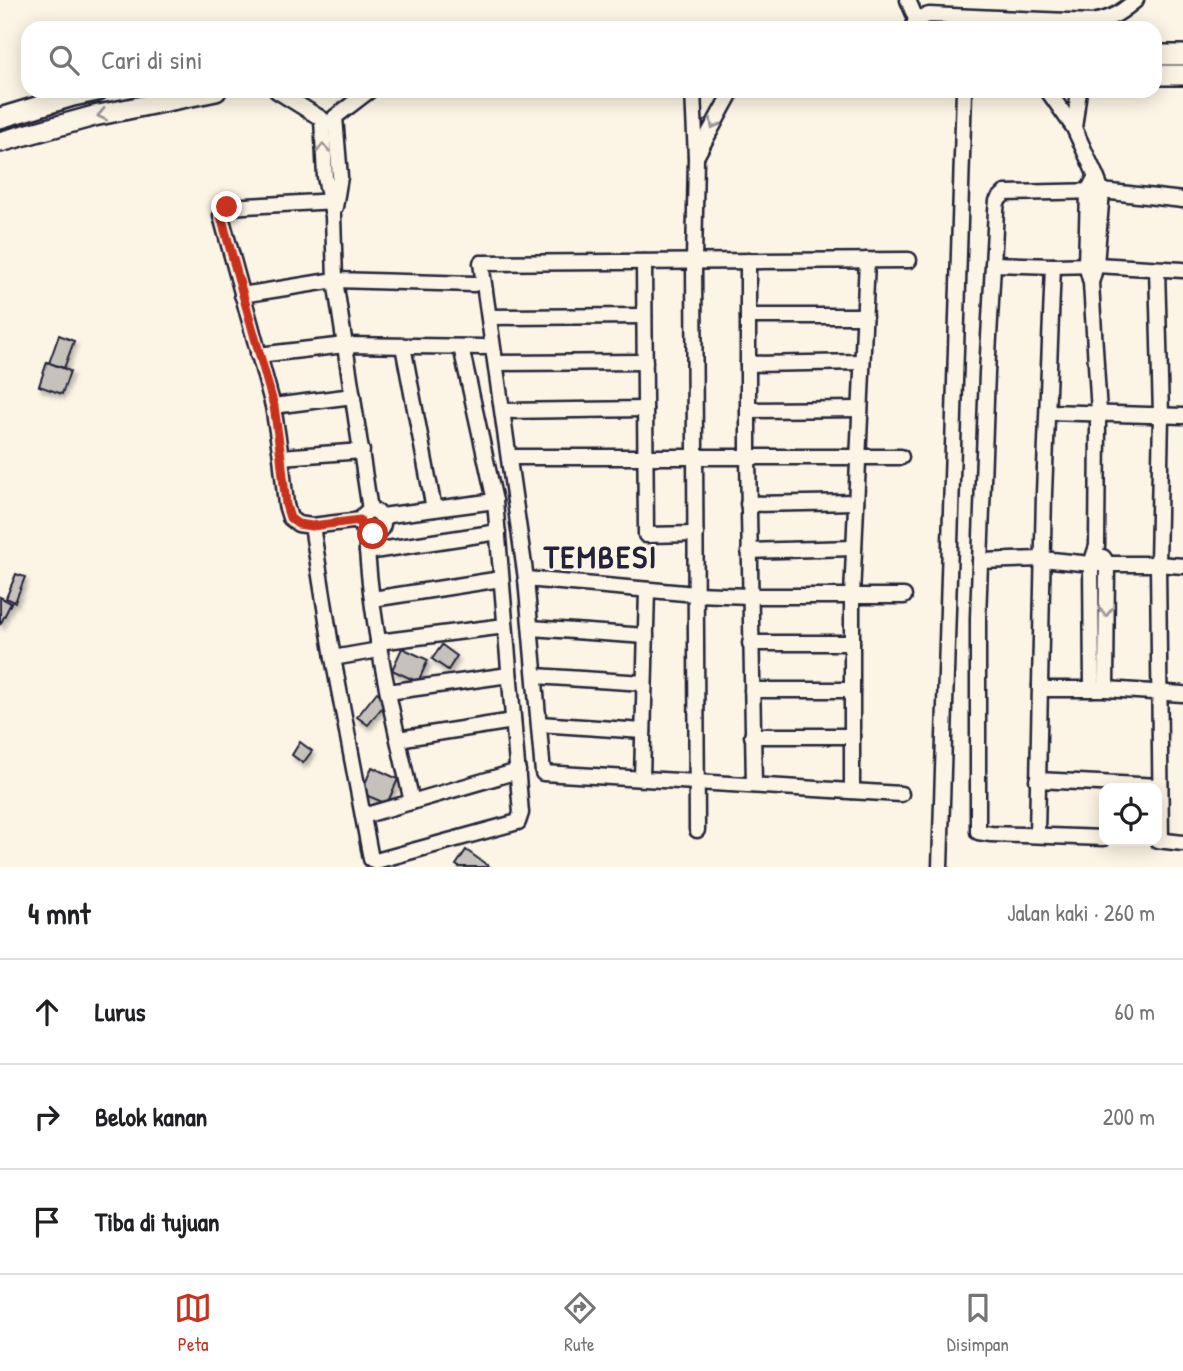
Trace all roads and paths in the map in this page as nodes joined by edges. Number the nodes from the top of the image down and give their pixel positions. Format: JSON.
{"nodes":[{"id":1,"x":908,"y":0,"type":"edge"},
{"id":2,"x":1136,"y":0,"type":"edge"},
{"id":3,"x":913,"y":21,"type":"edge"},
{"id":4,"x":918,"y":21,"type":"edge"},
{"id":5,"x":1069,"y":21,"type":"edge"},
{"id":6,"x":1096,"y":21,"type":"edge"},
{"id":7,"x":1162,"y":55,"type":"edge"},
{"id":8,"x":1183,"y":55,"type":"edge"},
{"id":9,"x":1162,"y":75,"type":"edge"},
{"id":10,"x":1183,"y":75,"type":"edge"},
{"id":11,"x":66,"y":98,"type":"edge"},
{"id":12,"x":182,"y":98,"type":"edge"},
{"id":13,"x":290,"y":98,"type":"edge"},
{"id":14,"x":359,"y":98,"type":"edge"},
{"id":15,"x":693,"y":98,"type":"edge"},
{"id":16,"x":728,"y":98,"type":"edge"},
{"id":17,"x":964,"y":98,"type":"edge"},
{"id":18,"x":1053,"y":98,"type":"edge"},
{"id":19,"x":1078,"y":98,"type":"edge"},
{"id":20,"x":0,"y":118,"type":"edge"},
{"id":21,"x":329,"y":118,"type":"junction"},
{"id":22,"x":1074,"y":128,"type":"junction"},
{"id":23,"x":0,"y":142,"type":"edge"},
{"id":24,"x":696,"y":158,"type":"junction"},
{"id":25,"x":1095,"y":191,"type":"junction"},
{"id":26,"x":1183,"y":200,"type":"edge"},
{"id":27,"x":332,"y":206,"type":"junction"},
{"id":28,"x":867,"y":260,"type":"junction"},
{"id":29,"x":909,"y":260,"type":"dead end"},
{"id":30,"x":694,"y":261,"type":"junction"},
{"id":31,"x":748,"y":261,"type":"junction"},
{"id":32,"x":644,"y":262,"type":"junction"},
{"id":33,"x":993,"y":264,"type":"junction"},
{"id":34,"x":1091,"y":265,"type":"junction"},
{"id":35,"x":1053,"y":266,"type":"junction"},
{"id":36,"x":1157,"y":269,"type":"junction"},
{"id":37,"x":1183,"y":270,"type":"edge"},
{"id":38,"x":335,"y":280,"type":"junction"},
{"id":39,"x":474,"y":284,"type":"dead end"},
{"id":40,"x":242,"y":295,"type":"junction"},
{"id":41,"x":644,"y":316,"type":"junction"},
{"id":42,"x":748,"y":316,"type":"junction"},
{"id":43,"x":864,"y":316,"type":"junction"},
{"id":44,"x":489,"y":317,"type":"junction"},
{"id":45,"x":345,"y":345,"type":"junction"},
{"id":46,"x":403,"y":346,"type":"junction"},
{"id":47,"x":461,"y":347,"type":"junction"},
{"id":48,"x":483,"y":347,"type":"dead end"},
{"id":49,"x":258,"y":355,"type":"junction"},
{"id":50,"x":645,"y":362,"type":"junction"},
{"id":51,"x":862,"y":362,"type":"junction"},
{"id":52,"x":496,"y":363,"type":"junction"},
{"id":53,"x":748,"y":364,"type":"junction"},
{"id":54,"x":353,"y":396,"type":"junction"},
{"id":55,"x":274,"y":406,"type":"junction"},
{"id":56,"x":645,"y":409,"type":"junction"},
{"id":57,"x":860,"y":409,"type":"junction"},
{"id":58,"x":748,"y":410,"type":"junction"},
{"id":59,"x":503,"y":411,"type":"junction"},
{"id":60,"x":1048,"y":412,"type":"junction"},
{"id":61,"x":1099,"y":413,"type":"junction"},
{"id":62,"x":1161,"y":415,"type":"junction"},
{"id":63,"x":1183,"y":416,"type":"edge"},
{"id":64,"x":362,"y":451,"type":"junction"},
{"id":65,"x":281,"y":457,"type":"junction"},
{"id":66,"x":510,"y":457,"type":"junction"},
{"id":67,"x":645,"y":457,"type":"junction"},
{"id":68,"x":695,"y":457,"type":"junction"},
{"id":69,"x":748,"y":457,"type":"junction"},
{"id":70,"x":858,"y":457,"type":"junction"},
{"id":71,"x":901,"y":457,"type":"dead end"},
{"id":72,"x":495,"y":502,"type":"junction"},
{"id":73,"x":856,"y":502,"type":"junction"},
{"id":74,"x":748,"y":504,"type":"junction"},
{"id":75,"x":434,"y":509,"type":"junction"},
{"id":76,"x":369,"y":520,"type":"junction"},
{"id":77,"x":312,"y":526,"type":"junction"},
{"id":78,"x":498,"y":532,"type":"junction"},
{"id":79,"x":696,"y":534,"type":"junction"},
{"id":80,"x":1097,"y":546,"type":"junction"},
{"id":81,"x":854,"y":548,"type":"junction"},
{"id":82,"x":749,"y":551,"type":"junction"},
{"id":83,"x":367,"y":552,"type":"junction"},
{"id":84,"x":1042,"y":559,"type":"junction"},
{"id":85,"x":980,"y":561,"type":"junction"},
{"id":86,"x":1107,"y":563,"type":"junction"},
{"id":87,"x":1091,"y":564,"type":"junction"},
{"id":88,"x":1158,"y":564,"type":"junction"},
{"id":89,"x":1183,"y":566,"type":"edge"},
{"id":90,"x":502,"y":579,"type":"junction"},
{"id":91,"x":526,"y":579,"type":"junction"},
{"id":92,"x":647,"y":590,"type":"junction"},
{"id":93,"x":696,"y":594,"type":"junction"},
{"id":94,"x":750,"y":596,"type":"junction"},
{"id":95,"x":852,"y":596,"type":"junction"},
{"id":96,"x":904,"y":596,"type":"dead end"},
{"id":97,"x":373,"y":599,"type":"junction"},
{"id":98,"x":505,"y":626,"type":"junction"},
{"id":99,"x":531,"y":628,"type":"junction"},
{"id":100,"x":646,"y":636,"type":"junction"},
{"id":101,"x":750,"y":643,"type":"junction"},
{"id":102,"x":852,"y":643,"type":"junction"},
{"id":103,"x":378,"y":646,"type":"junction"},
{"id":104,"x":332,"y":658,"type":"junction"},
{"id":105,"x":509,"y":675,"type":"junction"},
{"id":106,"x":535,"y":676,"type":"junction"},
{"id":107,"x":644,"y":683,"type":"junction"},
{"id":108,"x":1040,"y":685,"type":"junction"},
{"id":109,"x":1099,"y":689,"type":"junction"},
{"id":110,"x":751,"y":690,"type":"junction"},
{"id":111,"x":852,"y":690,"type":"junction"},
{"id":112,"x":388,"y":692,"type":"junction"},
{"id":113,"x":1159,"y":692,"type":"junction"},
{"id":114,"x":1183,"y":694,"type":"edge"},
{"id":115,"x":513,"y":721,"type":"junction"},
{"id":116,"x":539,"y":724,"type":"junction"},
{"id":117,"x":643,"y":731,"type":"junction"},
{"id":118,"x":752,"y":736,"type":"junction"},
{"id":119,"x":852,"y":736,"type":"junction"},
{"id":120,"x":398,"y":739,"type":"junction"},
{"id":121,"x":518,"y":771,"type":"junction"},
{"id":122,"x":642,"y":778,"type":"junction"},
{"id":123,"x":1037,"y":780,"type":"junction"},
{"id":124,"x":697,"y":782,"type":"junction"},
{"id":125,"x":1099,"y":783,"type":"edge"},
{"id":126,"x":1160,"y":783,"type":"edge"},
{"id":127,"x":754,"y":785,"type":"junction"},
{"id":128,"x":852,"y":791,"type":"junction"},
{"id":129,"x":901,"y":794,"type":"dead end"},
{"id":130,"x":412,"y":802,"type":"junction"},
{"id":131,"x":363,"y":816,"type":"junction"},
{"id":132,"x":698,"y":830,"type":"dead end"},
{"id":133,"x":1037,"y":835,"type":"junction"},
{"id":134,"x":1099,"y":838,"type":"edge"},
{"id":135,"x":1162,"y":840,"type":"edge"},
{"id":136,"x":1183,"y":843,"type":"edge"},
{"id":137,"x":940,"y":867,"type":"edge"}],
"edges":[{"from":1,"to":3,"type":"street"},
{"from":2,"to":6,"type":"street"},
{"from":4,"to":5,"type":"street"},
{"from":7,"to":8,"type":"highway"},
{"from":9,"to":10,"type":"highway"},
{"from":11,"to":20,"type":"highway"},
{"from":12,"to":23,"type":"highway","one_way":true},
{"from":13,"to":21,"type":"street"},
{"from":14,"to":21,"type":"street"},
{"from":15,"to":24,"type":"street"},
{"from":16,"to":24,"type":"street","one_way":true},
{"from":17,"to":137,"type":"street"},
{"from":18,"to":22,"type":"street"},
{"from":19,"to":22,"type":"street"},
{"from":21,"to":27,"type":"street"},
{"from":22,"to":25,"type":"street"},
{"from":24,"to":30,"type":"street"},
{"from":25,"to":26,"type":"street"},
{"from":25,"to":33,"type":"street"},
{"from":25,"to":34,"type":"street"},
{"from":27,"to":38,"type":"street"},
{"from":27,"to":40,"type":"street"},
{"from":28,"to":29,"type":"street"},
{"from":28,"to":31,"type":"street"},
{"from":28,"to":43,"type":"street"},
{"from":30,"to":31,"type":"street"},
{"from":30,"to":32,"type":"street"},
{"from":30,"to":68,"type":"street"},
{"from":31,"to":42,"type":"street"},
{"from":32,"to":41,"type":"street"},
{"from":32,"to":44,"type":"street"},
{"from":33,"to":35,"type":"street"},
{"from":33,"to":85,"type":"street"},
{"from":34,"to":35,"type":"street"},
{"from":34,"to":36,"type":"street"},
{"from":34,"to":61,"type":"street"},
{"from":35,"to":60,"type":"street"},
{"from":36,"to":37,"type":"street"},
{"from":36,"to":62,"type":"street"},
{"from":38,"to":39,"type":"street"},
{"from":38,"to":40,"type":"street"},
{"from":38,"to":45,"type":"street"},
{"from":40,"to":49,"type":"street"},
{"from":41,"to":44,"type":"street"},
{"from":41,"to":50,"type":"street"},
{"from":42,"to":43,"type":"street"},
{"from":42,"to":53,"type":"street"},
{"from":43,"to":51,"type":"street"},
{"from":44,"to":52,"type":"street"},
{"from":45,"to":46,"type":"street"},
{"from":45,"to":49,"type":"street"},
{"from":45,"to":54,"type":"street"},
{"from":46,"to":47,"type":"street"},
{"from":46,"to":75,"type":"street"},
{"from":47,"to":48,"type":"street"},
{"from":47,"to":72,"type":"street"},
{"from":49,"to":55,"type":"street"},
{"from":50,"to":52,"type":"street"},
{"from":50,"to":56,"type":"street"},
{"from":51,"to":53,"type":"street"},
{"from":51,"to":57,"type":"street"},
{"from":52,"to":59,"type":"street"},
{"from":53,"to":58,"type":"street"},
{"from":54,"to":55,"type":"street"},
{"from":54,"to":64,"type":"street"},
{"from":55,"to":65,"type":"street"},
{"from":56,"to":59,"type":"street"},
{"from":56,"to":67,"type":"street"},
{"from":57,"to":58,"type":"street"},
{"from":57,"to":70,"type":"street"},
{"from":58,"to":69,"type":"street"},
{"from":59,"to":66,"type":"street"},
{"from":60,"to":61,"type":"street"},
{"from":60,"to":84,"type":"street"},
{"from":61,"to":62,"type":"street"},
{"from":61,"to":80,"type":"street"},
{"from":62,"to":63,"type":"street"},
{"from":62,"to":88,"type":"street"},
{"from":64,"to":65,"type":"street"},
{"from":64,"to":76,"type":"street"},
{"from":65,"to":77,"type":"street"},
{"from":66,"to":67,"type":"street"},
{"from":66,"to":91,"type":"street"},
{"from":67,"to":68,"type":"street"},
{"from":67,"to":79,"type":"street"},
{"from":68,"to":69,"type":"street"},
{"from":68,"to":79,"type":"street"},
{"from":69,"to":70,"type":"street"},
{"from":69,"to":74,"type":"street"},
{"from":70,"to":71,"type":"street"},
{"from":70,"to":73,"type":"street"},
{"from":72,"to":75,"type":"street"},
{"from":72,"to":78,"type":"street"},
{"from":73,"to":74,"type":"street"},
{"from":73,"to":81,"type":"street"},
{"from":74,"to":82,"type":"street"},
{"from":75,"to":76,"type":"street"},
{"from":76,"to":77,"type":"street"},
{"from":76,"to":83,"type":"street"},
{"from":77,"to":104,"type":"street"},
{"from":78,"to":83,"type":"street"},
{"from":78,"to":90,"type":"street"},
{"from":79,"to":93,"type":"street"},
{"from":80,"to":86,"type":"street"},
{"from":80,"to":87,"type":"street"},
{"from":81,"to":82,"type":"street"},
{"from":81,"to":95,"type":"street"},
{"from":82,"to":94,"type":"street"},
{"from":83,"to":97,"type":"street"},
{"from":84,"to":85,"type":"street"},
{"from":84,"to":87,"type":"street"},
{"from":84,"to":108,"type":"street"},
{"from":85,"to":133,"type":"street"},
{"from":86,"to":87,"type":"street"},
{"from":86,"to":88,"type":"street"},
{"from":86,"to":109,"type":"street","one_way":true},
{"from":87,"to":109,"type":"street"},
{"from":88,"to":89,"type":"street"},
{"from":88,"to":113,"type":"street"},
{"from":90,"to":97,"type":"street"},
{"from":90,"to":98,"type":"street"},
{"from":91,"to":92,"type":"street"},
{"from":91,"to":99,"type":"street"},
{"from":92,"to":93,"type":"street"},
{"from":92,"to":100,"type":"street"},
{"from":93,"to":94,"type":"street"},
{"from":93,"to":124,"type":"street"},
{"from":94,"to":95,"type":"street"},
{"from":94,"to":101,"type":"street"},
{"from":95,"to":96,"type":"street"},
{"from":95,"to":102,"type":"street"},
{"from":97,"to":103,"type":"street"},
{"from":98,"to":103,"type":"street"},
{"from":98,"to":105,"type":"street"},
{"from":99,"to":100,"type":"street"},
{"from":99,"to":106,"type":"street"},
{"from":100,"to":107,"type":"street"},
{"from":101,"to":102,"type":"street"},
{"from":101,"to":110,"type":"street"},
{"from":102,"to":111,"type":"street"},
{"from":103,"to":104,"type":"street"},
{"from":103,"to":112,"type":"street"},
{"from":104,"to":131,"type":"street"},
{"from":105,"to":112,"type":"street"},
{"from":105,"to":115,"type":"street"},
{"from":106,"to":107,"type":"street"},
{"from":106,"to":116,"type":"street"},
{"from":107,"to":117,"type":"street"},
{"from":108,"to":109,"type":"street"},
{"from":108,"to":123,"type":"street"},
{"from":109,"to":113,"type":"street"},
{"from":110,"to":111,"type":"street"},
{"from":110,"to":118,"type":"street"},
{"from":111,"to":119,"type":"street"},
{"from":112,"to":120,"type":"street"},
{"from":113,"to":114,"type":"street"},
{"from":113,"to":126,"type":"street"},
{"from":115,"to":120,"type":"street"},
{"from":115,"to":121,"type":"street"},
{"from":116,"to":117,"type":"street"},
{"from":116,"to":122,"type":"street"},
{"from":117,"to":122,"type":"street"},
{"from":118,"to":119,"type":"street"},
{"from":118,"to":127,"type":"street"},
{"from":119,"to":128,"type":"street"},
{"from":120,"to":130,"type":"street"},
{"from":121,"to":130,"type":"street"},
{"from":121,"to":131,"type":"street"},
{"from":122,"to":124,"type":"street"},
{"from":123,"to":125,"type":"street"},
{"from":123,"to":133,"type":"street"},
{"from":124,"to":127,"type":"street"},
{"from":124,"to":132,"type":"street"},
{"from":127,"to":128,"type":"street"},
{"from":128,"to":129,"type":"street"},
{"from":130,"to":131,"type":"street"},
{"from":133,"to":134,"type":"street"},
{"from":135,"to":136,"type":"street"}]}
